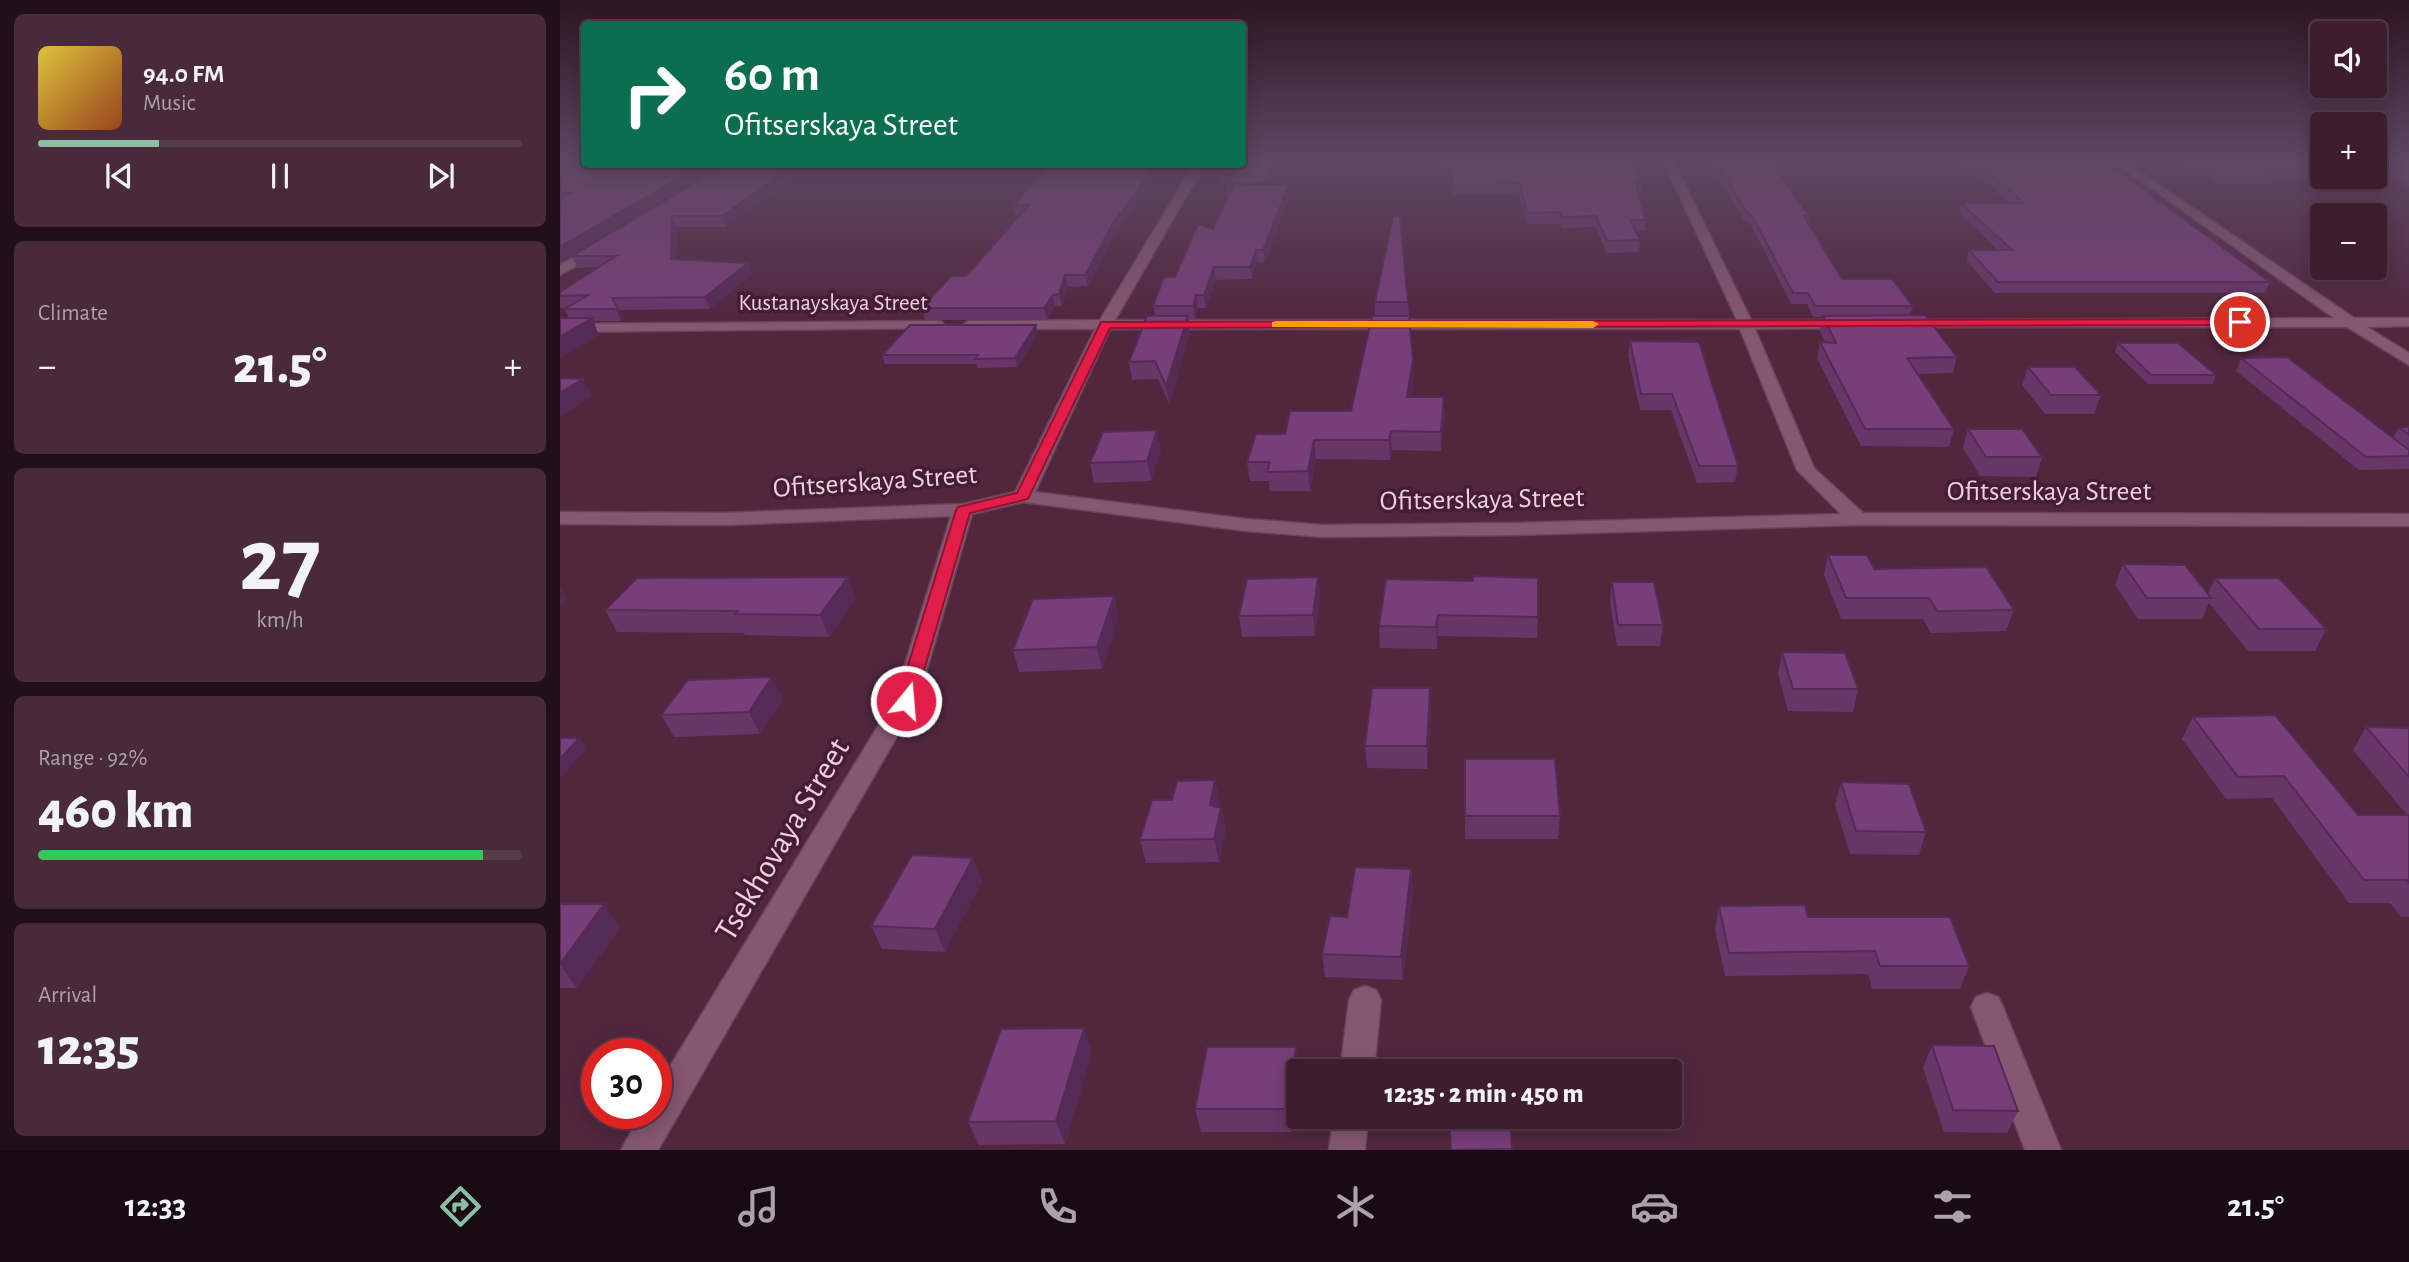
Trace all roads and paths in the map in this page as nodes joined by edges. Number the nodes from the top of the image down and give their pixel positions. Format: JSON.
{"nodes":[{"id":1,"x":1172,"y":212,"type":"edge"},
{"id":2,"x":1692,"y":212,"type":"edge"},
{"id":3,"x":2191,"y":212,"type":"edge"},
{"id":4,"x":607,"y":243,"type":"edge"},
{"id":5,"x":560,"y":271,"type":"edge"},
{"id":6,"x":2409,"y":321,"type":"edge"},
{"id":7,"x":2350,"y":322,"type":"junction"},
{"id":8,"x":1105,"y":324,"type":"junction"},
{"id":9,"x":1745,"y":324,"type":"junction"},
{"id":10,"x":560,"y":328,"type":"edge"},
{"id":11,"x":2409,"y":360,"type":"edge"},
{"id":12,"x":1023,"y":496,"type":"junction"},
{"id":13,"x":963,"y":510,"type":"junction"},
{"id":14,"x":560,"y":518,"type":"edge"},
{"id":15,"x":1858,"y":520,"type":"junction"},
{"id":16,"x":2409,"y":520,"type":"edge"},
{"id":17,"x":1365,"y":1000,"type":"dead end"},
{"id":18,"x":1987,"y":1007,"type":"dead end"},
{"id":19,"x":1358,"y":1059,"type":"edge"},
{"id":20,"x":1349,"y":1129,"type":"edge"},
{"id":21,"x":639,"y":1150,"type":"edge"},
{"id":22,"x":1347,"y":1150,"type":"edge"},
{"id":23,"x":2043,"y":1150,"type":"edge"}],
"edges":[{"from":1,"to":8,"type":"street"},
{"from":2,"to":9,"type":"street"},
{"from":3,"to":7,"type":"street"},
{"from":4,"to":5,"type":"street"},
{"from":6,"to":7,"type":"street","name":"Kustanayskaya Street"},
{"from":7,"to":9,"type":"street","name":"Kustanayskaya Street"},
{"from":7,"to":11,"type":"street"},
{"from":8,"to":9,"type":"street","name":"Kustanayskaya Street"},
{"from":8,"to":10,"type":"street","name":"Kustanayskaya Street"},
{"from":8,"to":12,"type":"street"},
{"from":9,"to":15,"type":"street"},
{"from":12,"to":13,"type":"street","name":"Ofitserskaya Street"},
{"from":12,"to":15,"type":"street","name":"Ofitserskaya Street"},
{"from":13,"to":14,"type":"street","name":"Ofitserskaya Street"},
{"from":13,"to":21,"type":"street","name":"Tsekhovaya Street"},
{"from":15,"to":16,"type":"street","name":"Ofitserskaya Street"},
{"from":17,"to":19,"type":"street"},
{"from":18,"to":23,"type":"street"},
{"from":20,"to":22,"type":"street"}]}
